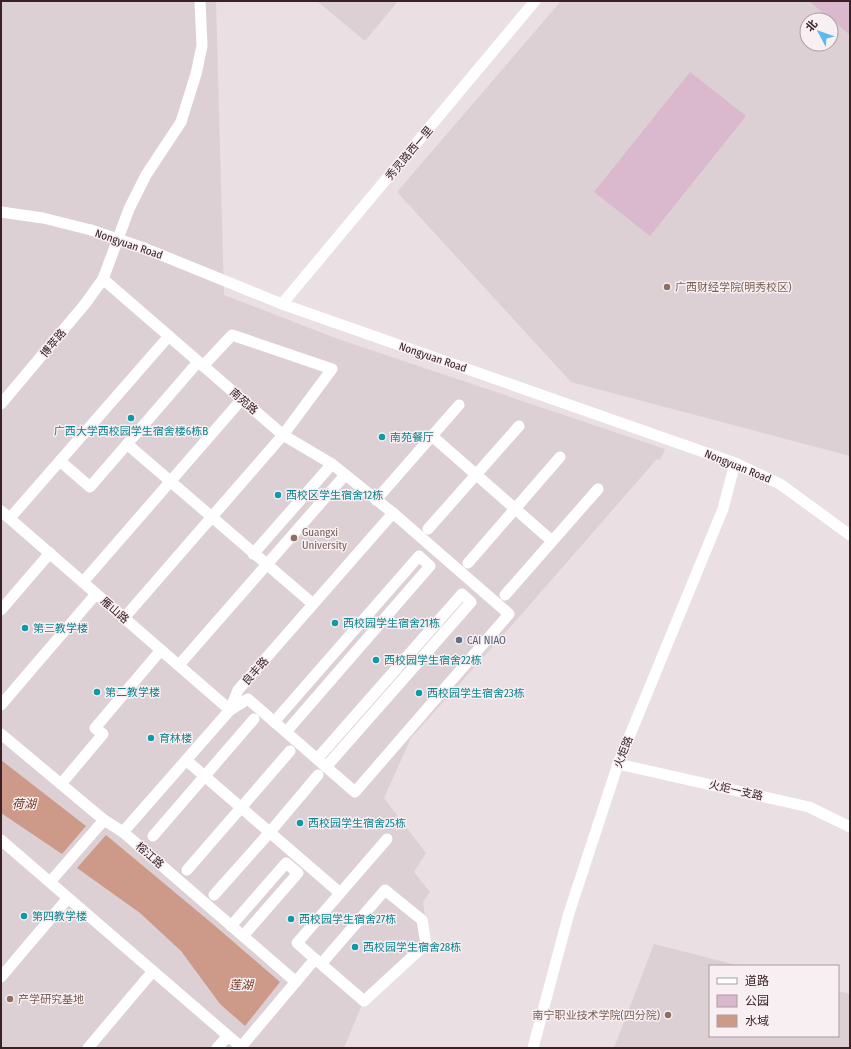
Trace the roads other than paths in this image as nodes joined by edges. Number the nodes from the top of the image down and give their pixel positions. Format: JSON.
{"nodes":[{"id":1,"x":200,"y":1,"type":"edge"},
{"id":2,"x":535,"y":1,"type":"edge"},
{"id":3,"x":1,"y":212,"type":"edge"},
{"id":4,"x":103,"y":279,"type":"junction"},
{"id":5,"x":282,"y":304,"type":"junction"},
{"id":6,"x":169,"y":336,"type":"junction"},
{"id":7,"x":201,"y":364,"type":"junction"},
{"id":8,"x":242,"y":400,"type":"junction"},
{"id":9,"x":1,"y":404,"type":"edge"},
{"id":10,"x":459,"y":405,"type":"dead end"},
{"id":11,"x":519,"y":426,"type":"dead end"},
{"id":12,"x":283,"y":435,"type":"junction"},
{"id":13,"x":432,"y":436,"type":"junction"},
{"id":14,"x":127,"y":444,"type":"junction"},
{"id":15,"x":560,"y":457,"type":"dead end"},
{"id":16,"x":60,"y":461,"type":"junction"},
{"id":17,"x":735,"y":463,"type":"junction"},
{"id":18,"x":332,"y":464,"type":"junction"},
{"id":19,"x":476,"y":474,"type":"junction"},
{"id":20,"x":345,"y":475,"type":"junction"},
{"id":21,"x":170,"y":482,"type":"junction"},
{"id":22,"x":598,"y":489,"type":"dead end"},
{"id":23,"x":376,"y":500,"type":"junction"},
{"id":24,"x":516,"y":509,"type":"junction"},
{"id":25,"x":1,"y":511,"type":"edge"},
{"id":26,"x":393,"y":513,"type":"junction"},
{"id":27,"x":211,"y":517,"type":"junction"},
{"id":28,"x":10,"y":518,"type":"junction"},
{"id":29,"x":428,"y":529,"type":"dead end"},
{"id":30,"x":850,"y":535,"type":"edge"},
{"id":31,"x":552,"y":541,"type":"junction"},
{"id":32,"x":50,"y":553,"type":"junction"},
{"id":33,"x":253,"y":554,"type":"junction"},
{"id":34,"x":468,"y":564,"type":"dead end"},
{"id":35,"x":266,"y":565,"type":"junction"},
{"id":36,"x":83,"y":582,"type":"junction"},
{"id":37,"x":96,"y":594,"type":"junction"},
{"id":38,"x":505,"y":595,"type":"dead end"},
{"id":39,"x":313,"y":604,"type":"junction"},
{"id":40,"x":1,"y":610,"type":"edge"},
{"id":41,"x":124,"y":618,"type":"junction"},
{"id":42,"x":161,"y":650,"type":"junction"},
{"id":43,"x":178,"y":665,"type":"junction"},
{"id":44,"x":1,"y":705,"type":"edge"},
{"id":45,"x":230,"y":710,"type":"junction"},
{"id":46,"x":254,"y":719,"type":"dead end"},
{"id":47,"x":274,"y":722,"type":"junction"},
{"id":48,"x":286,"y":732,"type":"junction"},
{"id":49,"x":1,"y":734,"type":"edge"},
{"id":50,"x":290,"y":751,"type":"dead end"},
{"id":51,"x":186,"y":760,"type":"junction"},
{"id":52,"x":318,"y":760,"type":"junction"},
{"id":53,"x":618,"y":764,"type":"junction"},
{"id":54,"x":322,"y":771,"type":"junction"},
{"id":55,"x":204,"y":776,"type":"junction"},
{"id":56,"x":61,"y":784,"type":"junction"},
{"id":57,"x":242,"y":808,"type":"junction"},
{"id":58,"x":104,"y":820,"type":"junction"},
{"id":59,"x":850,"y":827,"type":"edge"},
{"id":60,"x":124,"y":832,"type":"junction"},
{"id":61,"x":270,"y":832,"type":"junction"},
{"id":62,"x":153,"y":836,"type":"dead end"},
{"id":63,"x":387,"y":838,"type":"dead end"},
{"id":64,"x":1,"y":840,"type":"edge"},
{"id":65,"x":187,"y":870,"type":"dead end"},
{"id":66,"x":50,"y":882,"type":"junction"},
{"id":67,"x":340,"y":893,"type":"junction"},
{"id":68,"x":214,"y":895,"type":"dead end"},
{"id":69,"x":68,"y":898,"type":"junction"},
{"id":70,"x":232,"y":926,"type":"junction"},
{"id":71,"x":243,"y":936,"type":"junction"},
{"id":72,"x":318,"y":962,"type":"junction"},
{"id":73,"x":153,"y":971,"type":"junction"},
{"id":74,"x":1,"y":976,"type":"edge"},
{"id":75,"x":296,"y":982,"type":"junction"},
{"id":76,"x":228,"y":1036,"type":"junction"},
{"id":77,"x":88,"y":1048,"type":"edge"},
{"id":78,"x":217,"y":1048,"type":"edge"},
{"id":79,"x":242,"y":1048,"type":"edge"},
{"id":80,"x":533,"y":1048,"type":"edge"}],
"edges":[{"from":1,"to":4,"type":"street","name":"博萃路"},
{"from":2,"to":5,"type":"street","name":"秀灵路西一里"},
{"from":3,"to":5,"type":"street","name":"Nongyuan Road","bridge":true},
{"from":4,"to":6,"type":"street","name":"南苑路"},
{"from":4,"to":9,"type":"street","name":"博萃路"},
{"from":5,"to":17,"type":"street","name":"Nongyuan Road"},
{"from":6,"to":7,"type":"street","name":"南苑路"},
{"from":6,"to":16,"type":"street"},
{"from":7,"to":8,"type":"street","name":"南苑路"},
{"from":7,"to":12,"type":"street"},
{"from":7,"to":14,"type":"street"},
{"from":8,"to":12,"type":"street","name":"南苑路"},
{"from":8,"to":21,"type":"street"},
{"from":10,"to":13,"type":"street"},
{"from":11,"to":19,"type":"street"},
{"from":12,"to":18,"type":"street","name":"南苑路"},
{"from":12,"to":27,"type":"street"},
{"from":13,"to":19,"type":"street"},
{"from":13,"to":23,"type":"street"},
{"from":14,"to":16,"type":"street"},
{"from":14,"to":21,"type":"street"},
{"from":15,"to":24,"type":"street"},
{"from":16,"to":28,"type":"street"},
{"from":17,"to":30,"type":"street","name":"Nongyuan Road"},
{"from":17,"to":53,"type":"street","name":"火炬路"},
{"from":18,"to":20,"type":"street","name":"南苑路"},
{"from":18,"to":33,"type":"street"},
{"from":19,"to":24,"type":"street"},
{"from":19,"to":29,"type":"street"},
{"from":20,"to":23,"type":"street","name":"南苑路"},
{"from":20,"to":35,"type":"street"},
{"from":21,"to":27,"type":"street"},
{"from":21,"to":36,"type":"street"},
{"from":22,"to":31,"type":"street"},
{"from":23,"to":26,"type":"street","name":"南苑路"},
{"from":24,"to":31,"type":"street"},
{"from":24,"to":34,"type":"street"},
{"from":25,"to":28,"type":"street","name":"雁山路"},
{"from":26,"to":39,"type":"street","name":"良丰路"},
{"from":26,"to":54,"type":"street","name":"南苑路"},
{"from":27,"to":33,"type":"street"},
{"from":27,"to":41,"type":"street"},
{"from":28,"to":32,"type":"street","name":"雁山路"},
{"from":31,"to":38,"type":"street"},
{"from":32,"to":36,"type":"street","name":"雁山路"},
{"from":32,"to":40,"type":"street"},
{"from":33,"to":35,"type":"street"},
{"from":35,"to":39,"type":"street"},
{"from":35,"to":43,"type":"street"},
{"from":36,"to":37,"type":"street","name":"雁山路"},
{"from":37,"to":41,"type":"street","name":"雁山路"},
{"from":37,"to":44,"type":"street"},
{"from":39,"to":45,"type":"street","name":"良丰路"},
{"from":41,"to":42,"type":"street","name":"雁山路"},
{"from":42,"to":43,"type":"street","name":"雁山路"},
{"from":42,"to":56,"type":"street"},
{"from":43,"to":45,"type":"street","name":"雁山路"},
{"from":45,"to":47,"type":"street"},
{"from":45,"to":51,"type":"street","name":"良丰路"},
{"from":46,"to":55,"type":"street"},
{"from":47,"to":48,"type":"street"},
{"from":47,"to":48,"type":"street"},
{"from":48,"to":52,"type":"street"},
{"from":49,"to":56,"type":"street","name":"榕江路"},
{"from":50,"to":57,"type":"street"},
{"from":51,"to":55,"type":"street"},
{"from":51,"to":60,"type":"street","name":"良丰路"},
{"from":52,"to":54,"type":"street"},
{"from":52,"to":54,"type":"street"},
{"from":53,"to":59,"type":"street","name":"火炬一支路"},
{"from":53,"to":80,"type":"street","name":"火炬路"},
{"from":54,"to":61,"type":"street"},
{"from":55,"to":57,"type":"street"},
{"from":55,"to":62,"type":"street"},
{"from":56,"to":58,"type":"street","name":"榕江路"},
{"from":57,"to":61,"type":"street"},
{"from":57,"to":65,"type":"street"},
{"from":58,"to":60,"type":"street","name":"榕江路"},
{"from":58,"to":66,"type":"street"},
{"from":60,"to":70,"type":"street","name":"榕江路"},
{"from":61,"to":67,"type":"street"},
{"from":61,"to":68,"type":"street"},
{"from":63,"to":67,"type":"street"},
{"from":64,"to":66,"type":"street"},
{"from":66,"to":69,"type":"street"},
{"from":67,"to":72,"type":"street"},
{"from":69,"to":73,"type":"street"},
{"from":69,"to":74,"type":"street"},
{"from":70,"to":71,"type":"street","name":"榕江路"},
{"from":70,"to":71,"type":"street"},
{"from":71,"to":75,"type":"street","name":"榕江路"},
{"from":72,"to":72,"type":"street"},
{"from":72,"to":75,"type":"street"},
{"from":73,"to":76,"type":"street"},
{"from":73,"to":77,"type":"street"},
{"from":75,"to":79,"type":"street"},
{"from":76,"to":78,"type":"street"},
{"from":76,"to":79,"type":"street"}]}
